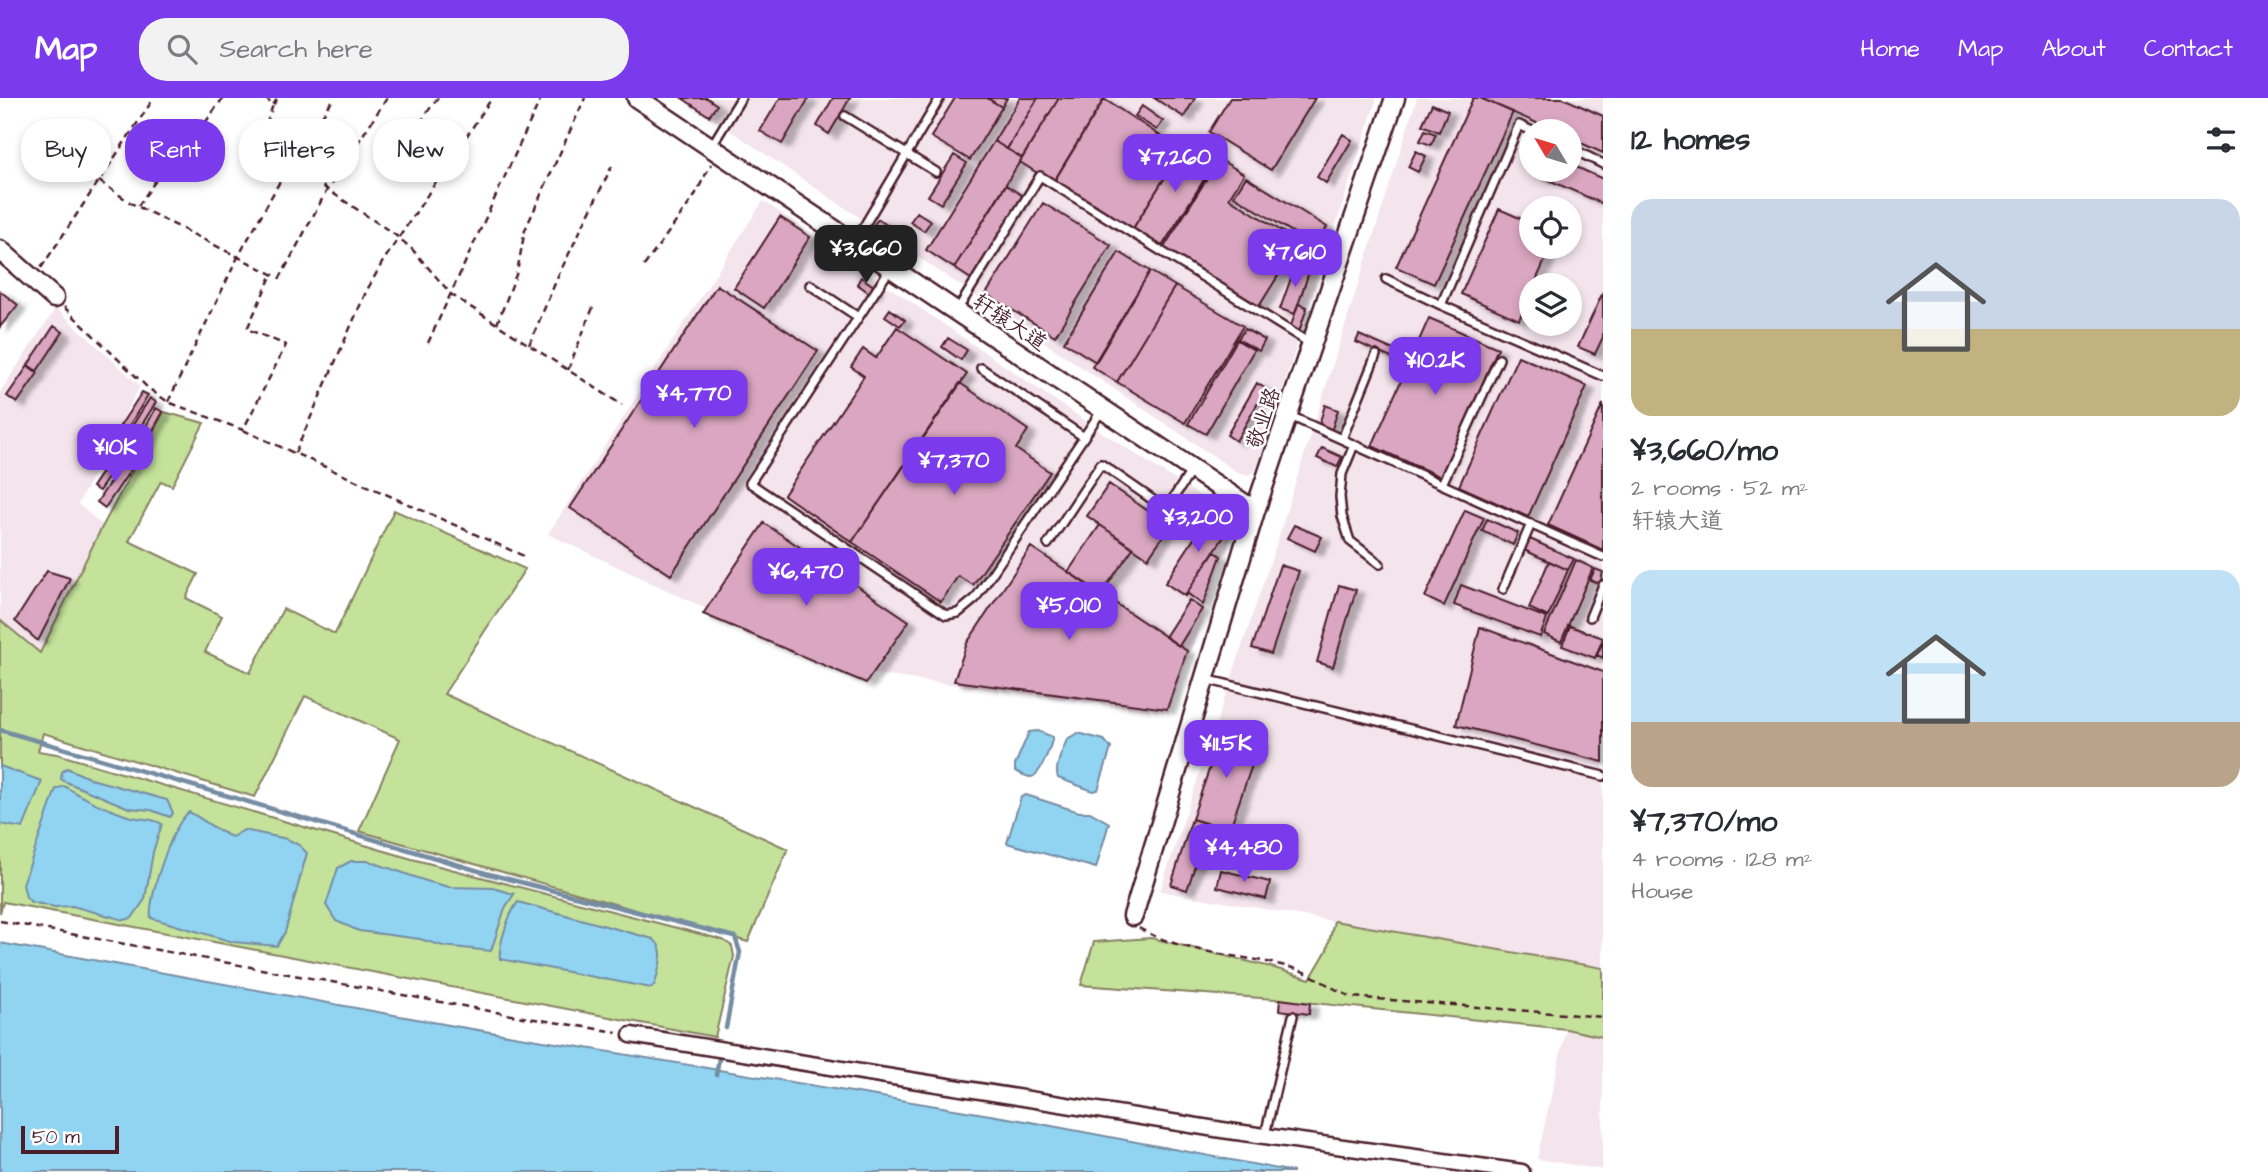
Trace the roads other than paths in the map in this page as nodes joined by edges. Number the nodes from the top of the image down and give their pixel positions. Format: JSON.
{"nodes":[{"id":1,"x":637,"y":98,"type":"edge"},
{"id":2,"x":741,"y":98,"type":"edge"},
{"id":3,"x":940,"y":98,"type":"edge"},
{"id":4,"x":1395,"y":98,"type":"edge"},
{"id":5,"x":845,"y":116,"type":"dead end"},
{"id":6,"x":1519,"y":125,"type":"edge"},
{"id":7,"x":714,"y":150,"type":"junction"},
{"id":8,"x":907,"y":154,"type":"junction"},
{"id":9,"x":1582,"y":154,"type":"edge"},
{"id":10,"x":1603,"y":164,"type":"edge"},
{"id":11,"x":936,"y":172,"type":"dead end"},
{"id":12,"x":853,"y":244,"type":"junction"},
{"id":13,"x":0,"y":250,"type":"edge"},
{"id":14,"x":890,"y":269,"type":"junction"},
{"id":15,"x":1386,"y":279,"type":"dead end"},
{"id":16,"x":810,"y":285,"type":"dead end"},
{"id":17,"x":54,"y":298,"type":"road end"},
{"id":18,"x":1441,"y":305,"type":"junction"},
{"id":19,"x":955,"y":313,"type":"junction"},
{"id":20,"x":858,"y":317,"type":"junction"},
{"id":21,"x":1312,"y":344,"type":"junction"},
{"id":22,"x":1376,"y":355,"type":"dead end"},
{"id":23,"x":1499,"y":359,"type":"dead end"},
{"id":24,"x":981,"y":368,"type":"dead end"},
{"id":25,"x":1603,"y":376,"type":"edge"},
{"id":26,"x":1102,"y":410,"type":"junction"},
{"id":27,"x":1288,"y":415,"type":"junction"},
{"id":28,"x":1084,"y":437,"type":"junction"},
{"id":29,"x":1342,"y":439,"type":"junction"},
{"id":30,"x":1354,"y":445,"type":"junction"},
{"id":31,"x":1192,"y":469,"type":"junction"},
{"id":32,"x":1442,"y":484,"type":"junction"},
{"id":33,"x":1255,"y":512,"type":"junction"},
{"id":34,"x":1531,"y":524,"type":"junction"},
{"id":35,"x":1048,"y":544,"type":"dead end"},
{"id":36,"x":1603,"y":556,"type":"edge"},
{"id":37,"x":1380,"y":564,"type":"dead end"},
{"id":38,"x":1603,"y":585,"type":"edge"},
{"id":39,"x":1503,"y":589,"type":"dead end"},
{"id":40,"x":1590,"y":617,"type":"dead end"},
{"id":41,"x":1205,"y":679,"type":"junction"},
{"id":42,"x":1603,"y":776,"type":"edge"},
{"id":43,"x":1133,"y":916,"type":"road end"},
{"id":44,"x":1293,"y":1016,"type":"dead end"},
{"id":45,"x":631,"y":1035,"type":"road end"},
{"id":46,"x":1265,"y":1135,"type":"junction"},
{"id":47,"x":1522,"y":1172,"type":"edge"}],
"edges":[{"from":1,"to":7,"type":"street","name":"轩辕大道"},
{"from":2,"to":7,"type":"lane"},
{"from":3,"to":8,"type":"lane"},
{"from":4,"to":21,"type":"street","name":"敬业路"},
{"from":5,"to":8,"type":"lane"},
{"from":6,"to":18,"type":"lane"},
{"from":7,"to":12,"type":"street","name":"轩辕大道"},
{"from":8,"to":11,"type":"lane"},
{"from":8,"to":12,"type":"lane"},
{"from":9,"to":10,"type":"lane"},
{"from":12,"to":14,"type":"street","name":"轩辕大道"},
{"from":13,"to":17,"type":"street"},
{"from":14,"to":19,"type":"street","name":"轩辕大道"},
{"from":14,"to":20,"type":"lane"},
{"from":15,"to":18,"type":"lane"},
{"from":16,"to":20,"type":"lane"},
{"from":18,"to":25,"type":"lane"},
{"from":19,"to":21,"type":"lane"},
{"from":19,"to":26,"type":"street","name":"轩辕大道"},
{"from":20,"to":28,"type":"lane"},
{"from":21,"to":27,"type":"street","name":"敬业路"},
{"from":22,"to":29,"type":"lane"},
{"from":23,"to":32,"type":"lane"},
{"from":24,"to":28,"type":"lane"},
{"from":26,"to":28,"type":"lane"},
{"from":26,"to":31,"type":"street","name":"轩辕大道"},
{"from":27,"to":29,"type":"lane"},
{"from":27,"to":33,"type":"street","name":"敬业路"},
{"from":29,"to":30,"type":"lane"},
{"from":30,"to":32,"type":"lane"},
{"from":30,"to":37,"type":"lane"},
{"from":31,"to":33,"type":"street","name":"轩辕大道"},
{"from":31,"to":35,"type":"lane"},
{"from":32,"to":34,"type":"lane"},
{"from":33,"to":41,"type":"street","name":"敬业路"},
{"from":34,"to":36,"type":"lane"},
{"from":34,"to":39,"type":"lane"},
{"from":38,"to":40,"type":"lane"},
{"from":41,"to":42,"type":"lane"},
{"from":41,"to":43,"type":"street","name":"敬业路"},
{"from":44,"to":46,"type":"lane"},
{"from":45,"to":46,"type":"street"},
{"from":46,"to":47,"type":"street"}]}
